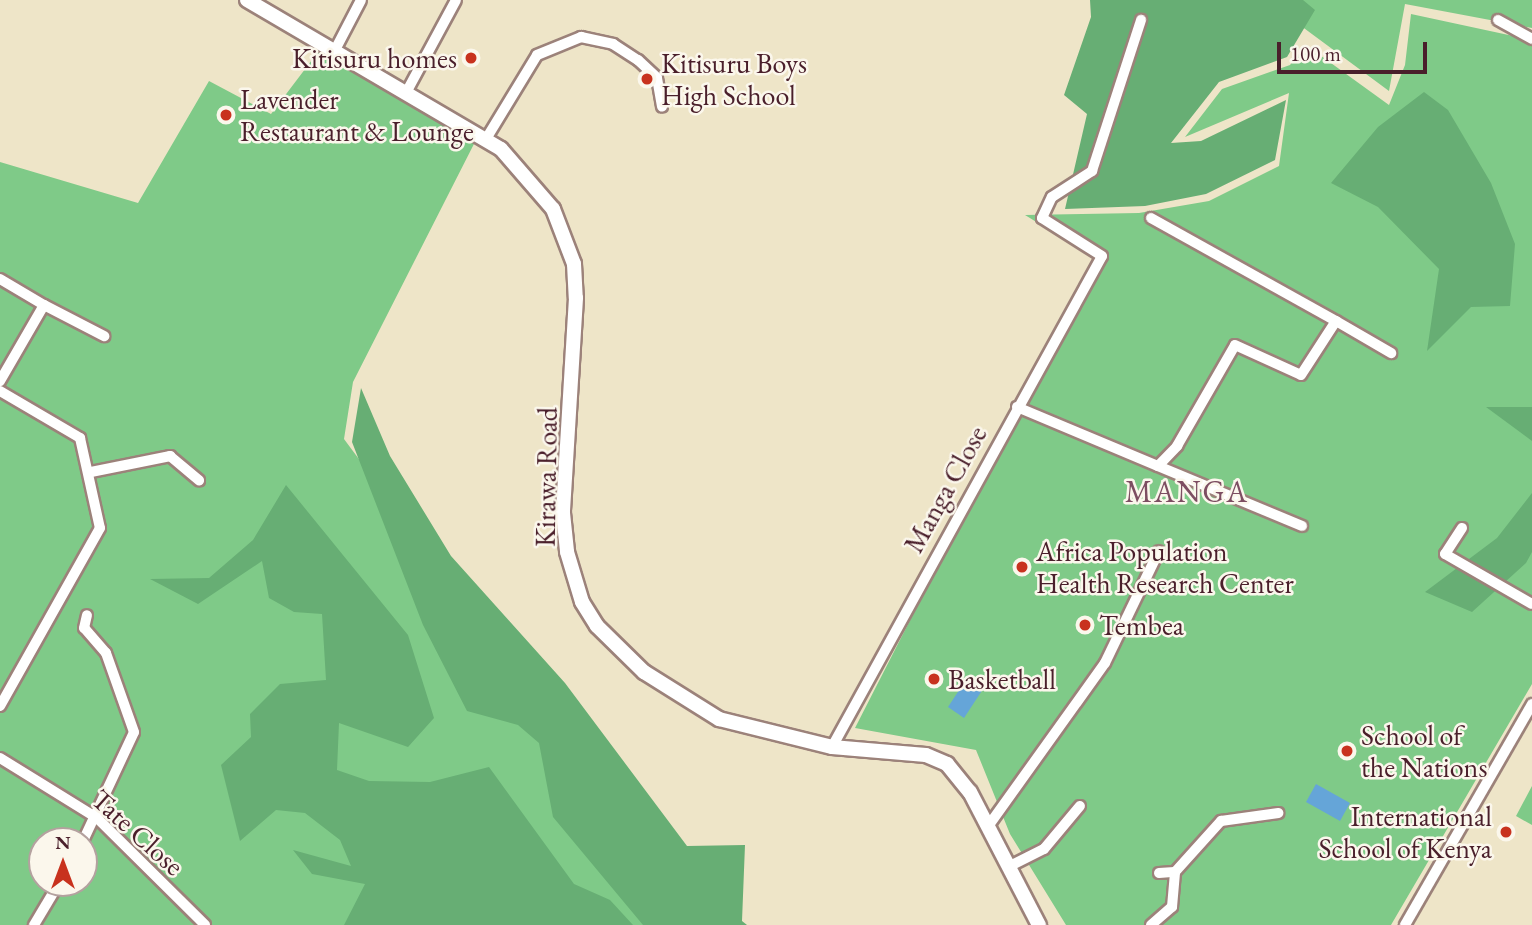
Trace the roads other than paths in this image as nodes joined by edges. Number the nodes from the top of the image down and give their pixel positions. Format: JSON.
{"nodes":[{"id":1,"x":247,"y":0,"type":"edge"},
{"id":2,"x":361,"y":0,"type":"edge"},
{"id":3,"x":456,"y":0,"type":"edge"},
{"id":4,"x":1141,"y":20,"type":"dead end"},
{"id":5,"x":1498,"y":20,"type":"dead end"},
{"id":6,"x":1532,"y":40,"type":"edge"},
{"id":7,"x":335,"y":50,"type":"junction"},
{"id":8,"x":407,"y":91,"type":"junction"},
{"id":9,"x":662,"y":107,"type":"dead end"},
{"id":10,"x":486,"y":139,"type":"junction"},
{"id":11,"x":1151,"y":218,"type":"dead end"},
{"id":12,"x":0,"y":279,"type":"edge"},
{"id":13,"x":44,"y":305,"type":"junction"},
{"id":14,"x":1336,"y":321,"type":"junction"},
{"id":15,"x":104,"y":336,"type":"dead end"},
{"id":16,"x":1391,"y":353,"type":"dead end"},
{"id":17,"x":0,"y":381,"type":"edge"},
{"id":18,"x":0,"y":391,"type":"edge"},
{"id":19,"x":1017,"y":407,"type":"junction"},
{"id":20,"x":1158,"y":466,"type":"junction"},
{"id":21,"x":91,"y":472,"type":"junction"},
{"id":22,"x":199,"y":481,"type":"dead end"},
{"id":23,"x":1302,"y":526,"type":"dead end"},
{"id":24,"x":1462,"y":528,"type":"dead end"},
{"id":25,"x":1159,"y":551,"type":"dead end"},
{"id":26,"x":1532,"y":604,"type":"edge"},
{"id":27,"x":87,"y":615,"type":"dead end"},
{"id":28,"x":1532,"y":704,"type":"edge"},
{"id":29,"x":0,"y":706,"type":"edge"},
{"id":30,"x":832,"y":747,"type":"junction"},
{"id":31,"x":0,"y":758,"type":"edge"},
{"id":32,"x":1080,"y":806,"type":"dead end"},
{"id":33,"x":1278,"y":813,"type":"dead end"},
{"id":34,"x":97,"y":818,"type":"junction"},
{"id":35,"x":989,"y":825,"type":"junction"},
{"id":36,"x":92,"y":827,"type":"edge"},
{"id":37,"x":1008,"y":867,"type":"junction"},
{"id":38,"x":1175,"y":872,"type":"junction"},
{"id":39,"x":1159,"y":873,"type":"dead end"},
{"id":40,"x":50,"y":897,"type":"edge"},
{"id":41,"x":34,"y":925,"type":"edge"},
{"id":42,"x":205,"y":925,"type":"edge"},
{"id":43,"x":1039,"y":925,"type":"edge"},
{"id":44,"x":1152,"y":925,"type":"edge"},
{"id":45,"x":1405,"y":925,"type":"edge"}],
"edges":[{"from":1,"to":7,"type":"main road","name":"Kirawa Road"},
{"from":2,"to":7,"type":"street"},
{"from":3,"to":8,"type":"street"},
{"from":4,"to":19,"type":"street","name":"Manga Close"},
{"from":5,"to":6,"type":"street"},
{"from":7,"to":8,"type":"main road","name":"Kirawa Road"},
{"from":8,"to":10,"type":"main road","name":"Kirawa Road"},
{"from":9,"to":10,"type":"street"},
{"from":10,"to":30,"type":"main road","name":"Kirawa Road"},
{"from":11,"to":14,"type":"street"},
{"from":12,"to":13,"type":"street"},
{"from":13,"to":15,"type":"street"},
{"from":13,"to":17,"type":"street"},
{"from":14,"to":16,"type":"street"},
{"from":14,"to":20,"type":"street"},
{"from":18,"to":21,"type":"street"},
{"from":19,"to":20,"type":"street"},
{"from":19,"to":30,"type":"street","name":"Manga Close"},
{"from":20,"to":23,"type":"street"},
{"from":21,"to":22,"type":"street"},
{"from":21,"to":29,"type":"street"},
{"from":24,"to":26,"type":"street"},
{"from":25,"to":35,"type":"street"},
{"from":27,"to":34,"type":"street"},
{"from":28,"to":45,"type":"street"},
{"from":30,"to":35,"type":"main road","name":"Kirawa Road"},
{"from":31,"to":34,"type":"street","name":"Tate Close"},
{"from":32,"to":37,"type":"street"},
{"from":33,"to":38,"type":"street"},
{"from":34,"to":36,"type":"street"},
{"from":34,"to":42,"type":"street","name":"Tate Close"},
{"from":35,"to":37,"type":"main road","name":"Kirawa Road"},
{"from":37,"to":43,"type":"main road","name":"Kirawa Road"},
{"from":38,"to":39,"type":"street"},
{"from":38,"to":44,"type":"street"},
{"from":40,"to":41,"type":"street"}]}
